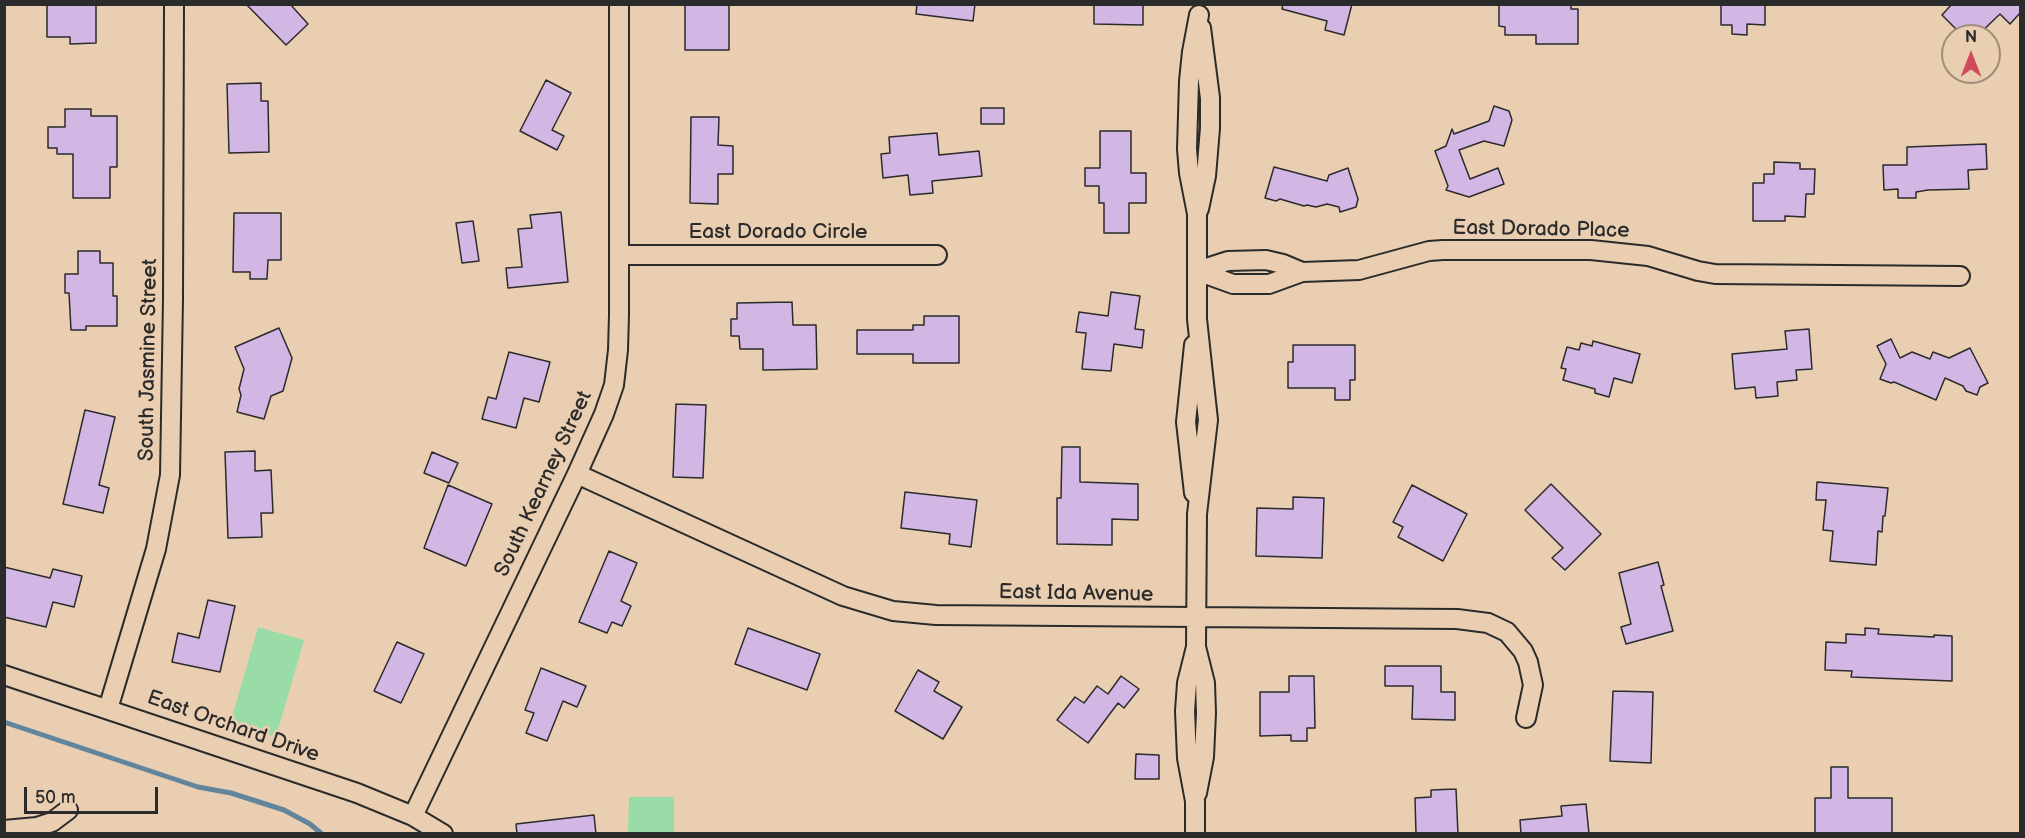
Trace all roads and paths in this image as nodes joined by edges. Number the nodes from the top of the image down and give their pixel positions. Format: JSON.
{"nodes":[{"id":1,"x":174,"y":4,"type":"edge"},
{"id":2,"x":619,"y":4,"type":"edge"},
{"id":3,"x":1199,"y":10,"type":"edge"},
{"id":4,"x":619,"y":255,"type":"junction"},
{"id":5,"x":937,"y":255,"type":"dead end"},
{"id":6,"x":1197,"y":271,"type":"junction"},
{"id":7,"x":1960,"y":276,"type":"dead end"},
{"id":8,"x":577,"y":474,"type":"junction"},
{"id":9,"x":1196,"y":617,"type":"junction"},
{"id":10,"x":4,"y":675,"type":"edge"},
{"id":11,"x":108,"y":709,"type":"junction"},
{"id":12,"x":1526,"y":718,"type":"dead end"},
{"id":13,"x":68,"y":810,"type":"dead end"},
{"id":14,"x":413,"y":816,"type":"junction"},
{"id":15,"x":4,"y":830,"type":"edge"},
{"id":16,"x":443,"y":834,"type":"edge"},
{"id":17,"x":1195,"y":834,"type":"edge"}],
"edges":[{"from":1,"to":11,"type":"street","name":"South Jasmine Street"},
{"from":2,"to":4,"type":"street","name":"South Kearney Street"},
{"from":3,"to":6,"type":"street"},
{"from":4,"to":5,"type":"street","name":"East Dorado Circle"},
{"from":4,"to":8,"type":"street","name":"South Kearney Street"},
{"from":6,"to":7,"type":"street","name":"East Dorado Place"},
{"from":6,"to":9,"type":"street"},
{"from":8,"to":9,"type":"street","name":"East Ida Avenue"},
{"from":8,"to":14,"type":"street","name":"South Kearney Street"},
{"from":9,"to":12,"type":"street","name":"East Ida Avenue"},
{"from":9,"to":17,"type":"street"},
{"from":10,"to":11,"type":"street","name":"East Orchard Drive"},
{"from":11,"to":14,"type":"street","name":"East Orchard Drive"},
{"from":13,"to":15,"type":"street"},
{"from":14,"to":16,"type":"street","name":"East Orchard Drive"}]}
